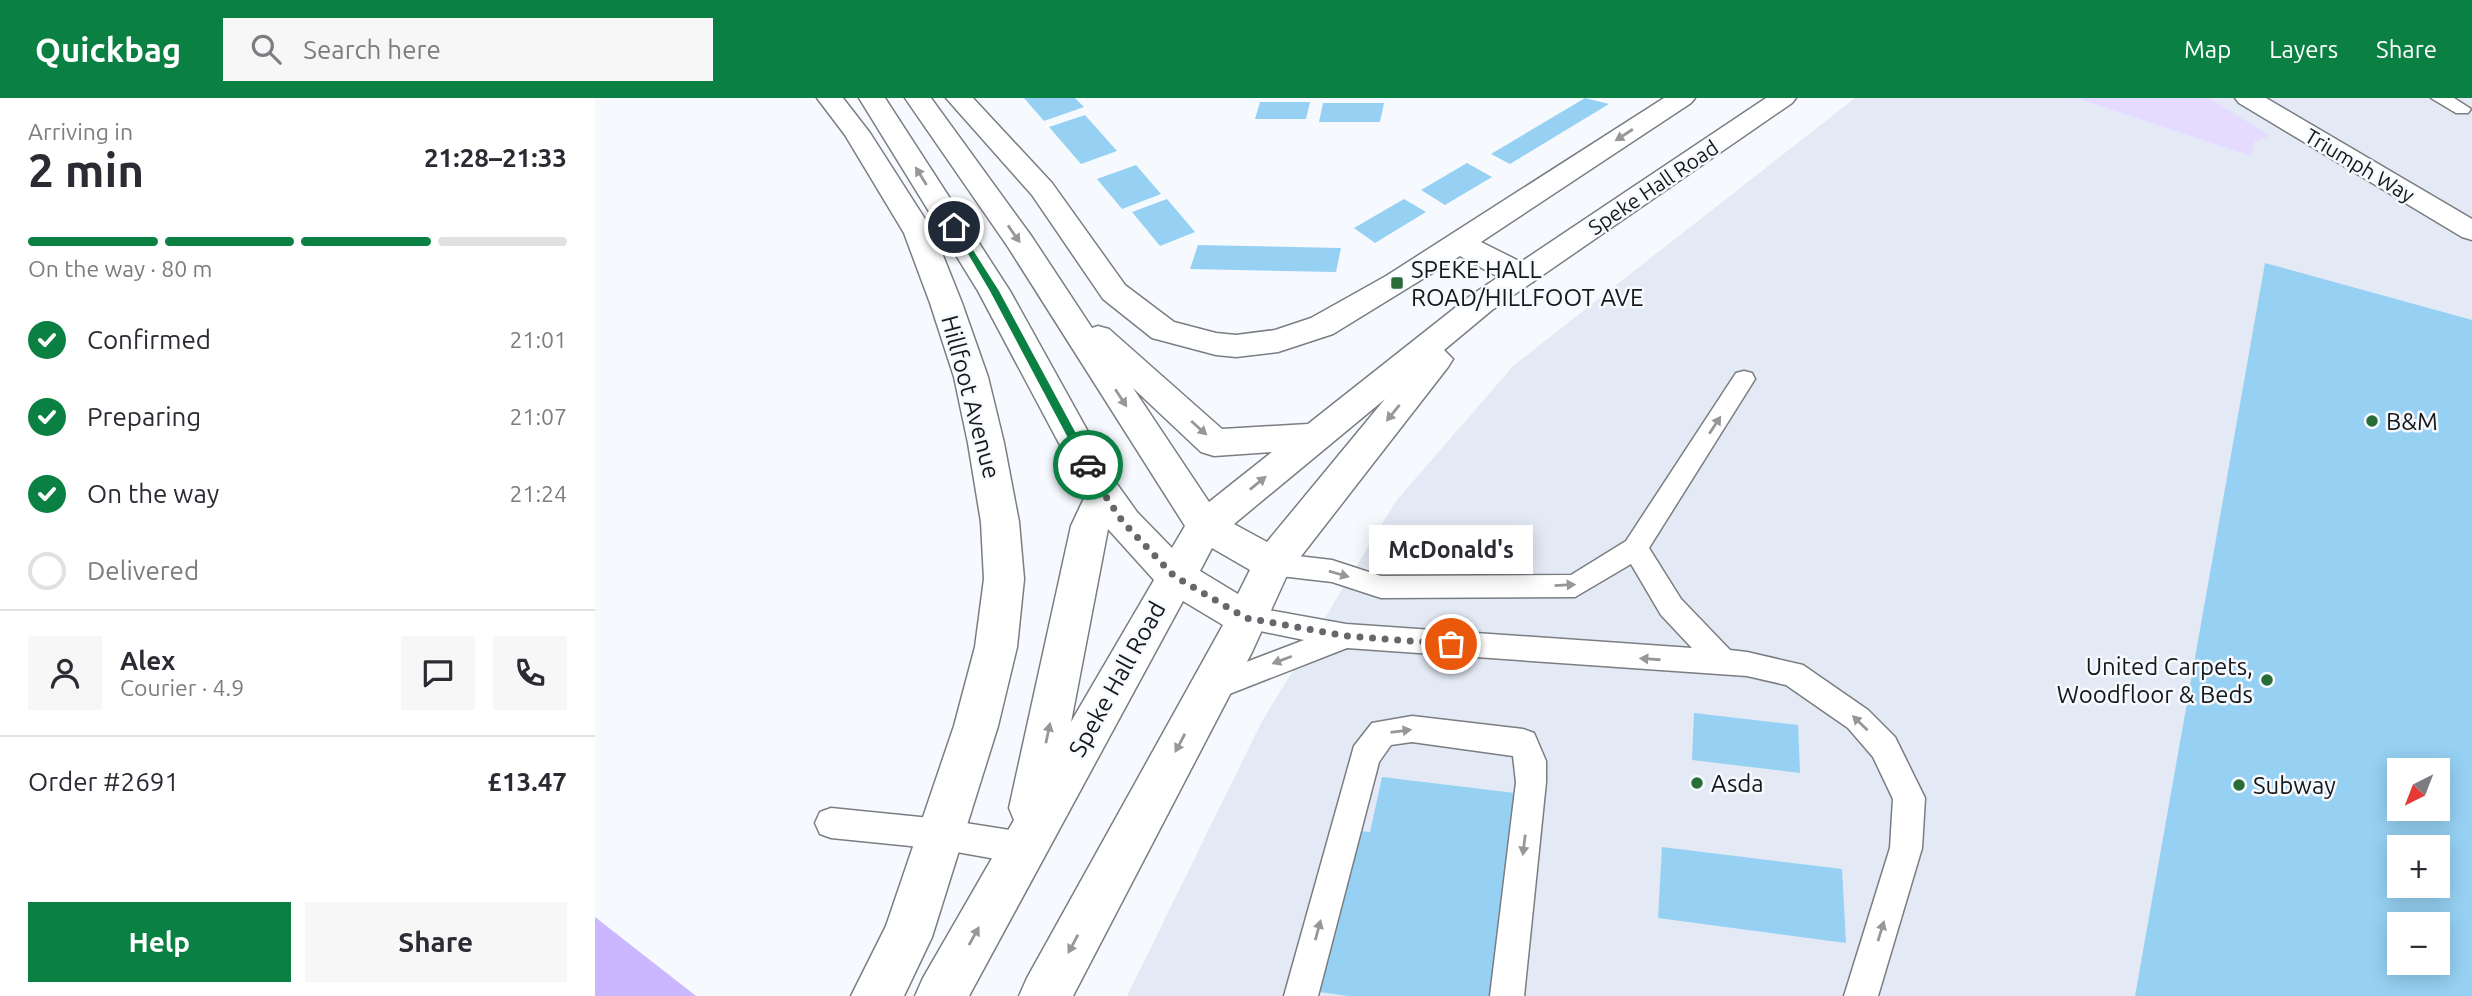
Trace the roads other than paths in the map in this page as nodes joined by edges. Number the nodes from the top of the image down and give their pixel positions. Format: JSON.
{"nodes":[{"id":1,"x":830,"y":98,"type":"edge"},
{"id":2,"x":872,"y":98,"type":"edge"},
{"id":3,"x":918,"y":98,"type":"edge"},
{"id":4,"x":959,"y":98,"type":"edge"},
{"id":5,"x":1682,"y":98,"type":"edge"},
{"id":6,"x":1783,"y":98,"type":"edge"},
{"id":7,"x":2248,"y":98,"type":"edge"},
{"id":8,"x":2439,"y":98,"type":"edge"},
{"id":9,"x":2462,"y":109,"type":"dead end"},
{"id":10,"x":2472,"y":231,"type":"edge"},
{"id":11,"x":1457,"y":242,"type":"junction"},
{"id":12,"x":1522,"y":275,"type":"junction"},
{"id":13,"x":1057,"y":300,"type":"junction"},
{"id":14,"x":1481,"y":303,"type":"junction"},
{"id":15,"x":1744,"y":379,"type":"dead end"},
{"id":16,"x":1316,"y":436,"type":"junction"},
{"id":17,"x":1104,"y":494,"type":"junction"},
{"id":18,"x":1205,"y":526,"type":"junction"},
{"id":19,"x":1635,"y":548,"type":"junction"},
{"id":20,"x":1272,"y":564,"type":"junction"},
{"id":21,"x":1174,"y":576,"type":"junction"},
{"id":22,"x":1246,"y":618,"type":"junction"},
{"id":23,"x":1346,"y":636,"type":"junction"},
{"id":24,"x":1725,"y":664,"type":"junction"},
{"id":25,"x":1209,"y":689,"type":"junction"},
{"id":26,"x":831,"y":823,"type":"dead end"},
{"id":27,"x":940,"y":834,"type":"junction"},
{"id":28,"x":1023,"y":848,"type":"junction"},
{"id":29,"x":877,"y":996,"type":"edge"},
{"id":30,"x":940,"y":996,"type":"edge"},
{"id":31,"x":1045,"y":996,"type":"edge"},
{"id":32,"x":1301,"y":996,"type":"edge"},
{"id":33,"x":1507,"y":996,"type":"edge"},
{"id":34,"x":1861,"y":996,"type":"edge"}],
"edges":[{"from":1,"to":27,"type":"main road","name":"Hillfoot Avenue"},
{"from":17,"to":2,"type":"main road","one_way":true},
{"from":3,"to":13,"type":"main road","one_way":true},
{"from":4,"to":11,"type":"main road"},
{"from":5,"to":11,"type":"main road","one_way":true},
{"from":6,"to":12,"type":"main road","name":"Speke Hall Road"},
{"from":7,"to":10,"type":"main road","name":"Triumph Way"},
{"from":8,"to":9,"type":"lane"},
{"from":11,"to":12,"type":"main road"},
{"from":12,"to":14,"type":"main road","name":"Speke Hall Road"},
{"from":13,"to":16,"type":"main road","one_way":true},
{"from":13,"to":18,"type":"main road","one_way":true},
{"from":14,"to":16,"type":"main road","name":"Speke Hall Road"},
{"from":14,"to":20,"type":"main road","name":"Speke Hall Road","one_way":true},
{"from":19,"to":15,"type":"lane","one_way":true},
{"from":18,"to":16,"type":"main road","name":"Speke Hall Road","one_way":true},
{"from":17,"to":21,"type":"main road"},
{"from":28,"to":17,"type":"main road","one_way":true},
{"from":18,"to":20,"type":"main road"},
{"from":18,"to":21,"type":"main road","name":"Speke Hall Road"},
{"from":20,"to":19,"type":"lane","one_way":true},
{"from":19,"to":24,"type":"lane"},
{"from":20,"to":22,"type":"main road","name":"Speke Hall Road"},
{"from":21,"to":22,"type":"main road"},
{"from":21,"to":28,"type":"main road","name":"Speke Hall Road"},
{"from":22,"to":23,"type":"lane"},
{"from":22,"to":25,"type":"main road","name":"Speke Hall Road"},
{"from":24,"to":23,"type":"lane","one_way":true},
{"from":23,"to":25,"type":"lane","one_way":true},
{"from":34,"to":24,"type":"lane","one_way":true},
{"from":25,"to":31,"type":"main road","name":"Speke Hall Road","one_way":true},
{"from":26,"to":27,"type":"lane"},
{"from":27,"to":28,"type":"lane"},
{"from":27,"to":29,"type":"main road"},
{"from":30,"to":28,"type":"main road","name":"Speke Hall Road","one_way":true},
{"from":32,"to":33,"type":"lane","one_way":true}]}
